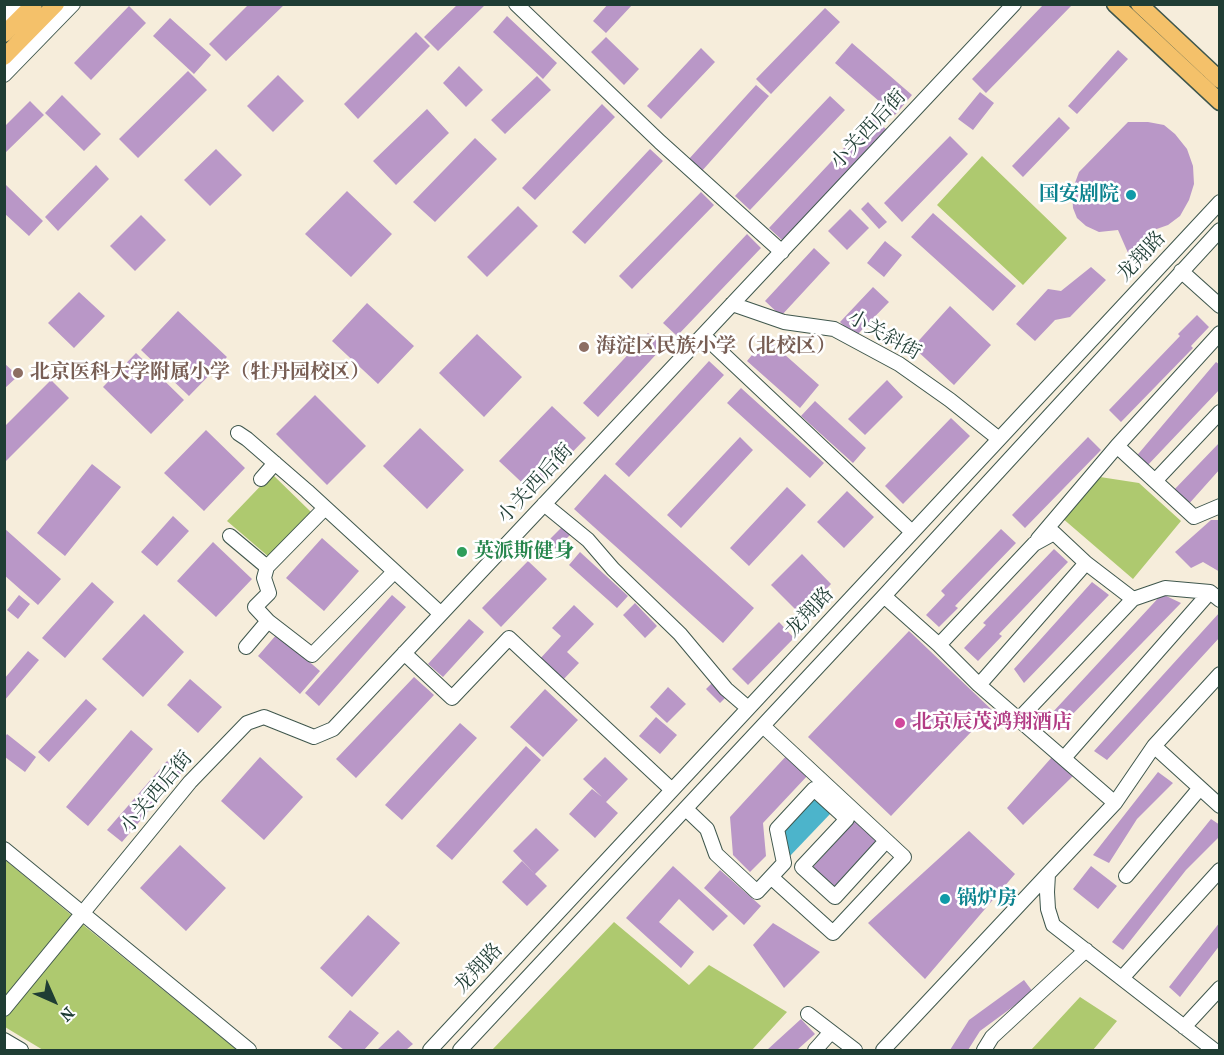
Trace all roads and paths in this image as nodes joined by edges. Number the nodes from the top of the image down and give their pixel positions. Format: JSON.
{"nodes":[{"id":1,"x":15,"y":4,"type":"edge"},
{"id":2,"x":34,"y":4,"type":"edge"},
{"id":3,"x":56,"y":4,"type":"edge"},
{"id":4,"x":73,"y":4,"type":"edge"},
{"id":5,"x":516,"y":4,"type":"edge"},
{"id":6,"x":1014,"y":4,"type":"edge"},
{"id":7,"x":1115,"y":4,"type":"edge"},
{"id":8,"x":1139,"y":4,"type":"edge"},
{"id":9,"x":4,"y":15,"type":"edge"},
{"id":10,"x":4,"y":34,"type":"edge"},
{"id":11,"x":4,"y":57,"type":"edge"},
{"id":12,"x":4,"y":75,"type":"edge"},
{"id":13,"x":1220,"y":80,"type":"edge"},
{"id":14,"x":1220,"y":102,"type":"edge"},
{"id":15,"x":1220,"y":202,"type":"edge"},
{"id":16,"x":1220,"y":230,"type":"edge"},
{"id":17,"x":782,"y":252,"type":"junction"},
{"id":18,"x":1181,"y":271,"type":"junction"},
{"id":19,"x":732,"y":304,"type":"junction"},
{"id":20,"x":1220,"y":306,"type":"edge"},
{"id":21,"x":1220,"y":333,"type":"edge"},
{"id":22,"x":703,"y":335,"type":"junction"},
{"id":23,"x":1220,"y":412,"type":"edge"},
{"id":24,"x":238,"y":433,"type":"dead end"},
{"id":25,"x":999,"y":439,"type":"junction"},
{"id":26,"x":1117,"y":446,"type":"junction"},
{"id":27,"x":275,"y":463,"type":"junction"},
{"id":28,"x":261,"y":479,"type":"dead end"},
{"id":29,"x":1155,"y":481,"type":"junction"},
{"id":30,"x":544,"y":504,"type":"junction"},
{"id":31,"x":1219,"y":505,"type":"edge"},
{"id":32,"x":325,"y":508,"type":"junction"},
{"id":33,"x":912,"y":532,"type":"junction"},
{"id":34,"x":230,"y":536,"type":"dead end"},
{"id":35,"x":1034,"y":544,"type":"junction"},
{"id":36,"x":1086,"y":563,"type":"junction"},
{"id":37,"x":267,"y":567,"type":"junction"},
{"id":38,"x":394,"y":572,"type":"junction"},
{"id":39,"x":884,"y":596,"type":"junction"},
{"id":40,"x":1215,"y":596,"type":"edge"},
{"id":41,"x":1133,"y":599,"type":"junction"},
{"id":42,"x":441,"y":614,"type":"junction"},
{"id":43,"x":268,"y":621,"type":"junction"},
{"id":44,"x":939,"y":645,"type":"junction"},
{"id":45,"x":246,"y":647,"type":"dead end"},
{"id":46,"x":404,"y":653,"type":"junction"},
{"id":47,"x":1220,"y":674,"type":"edge"},
{"id":48,"x":980,"y":685,"type":"junction"},
{"id":49,"x":748,"y":708,"type":"junction"},
{"id":50,"x":1019,"y":719,"type":"junction"},
{"id":51,"x":763,"y":726,"type":"junction"},
{"id":52,"x":1154,"y":746,"type":"junction"},
{"id":53,"x":1064,"y":758,"type":"junction"},
{"id":54,"x":1200,"y":788,"type":"junction"},
{"id":55,"x":672,"y":790,"type":"junction"},
{"id":56,"x":1115,"y":803,"type":"junction"},
{"id":57,"x":1220,"y":806,"type":"edge"},
{"id":58,"x":686,"y":808,"type":"junction"},
{"id":59,"x":886,"y":841,"type":"junction"},
{"id":60,"x":4,"y":849,"type":"edge"},
{"id":61,"x":1220,"y":870,"type":"edge"},
{"id":62,"x":1048,"y":874,"type":"junction"},
{"id":63,"x":776,"y":876,"type":"junction"},
{"id":64,"x":1126,"y":876,"type":"dead end"},
{"id":65,"x":82,"y":915,"type":"junction"},
{"id":66,"x":1086,"y":950,"type":"junction"},
{"id":67,"x":1122,"y":978,"type":"junction"},
{"id":68,"x":1220,"y":988,"type":"edge"},
{"id":69,"x":4,"y":1008,"type":"edge"},
{"id":70,"x":808,"y":1014,"type":"dead end"},
{"id":71,"x":1184,"y":1027,"type":"junction"},
{"id":72,"x":831,"y":1032,"type":"junction"},
{"id":73,"x":4,"y":1040,"type":"edge"},
{"id":74,"x":1207,"y":1049,"type":"edge"},
{"id":75,"x":21,"y":1050,"type":"edge"},
{"id":76,"x":249,"y":1050,"type":"edge"},
{"id":77,"x":430,"y":1050,"type":"edge"},
{"id":78,"x":460,"y":1050,"type":"edge"},
{"id":79,"x":815,"y":1050,"type":"edge"},
{"id":80,"x":855,"y":1050,"type":"edge"},
{"id":81,"x":884,"y":1050,"type":"edge"},
{"id":82,"x":984,"y":1050,"type":"edge"}],
"edges":[{"from":1,"to":9,"type":"street"},
{"from":2,"to":10,"type":"main road"},
{"from":3,"to":11,"type":"main road"},
{"from":4,"to":12,"type":"street"},
{"from":5,"to":17,"type":"street"},
{"from":6,"to":17,"type":"street","name":"小关西后街"},
{"from":7,"to":14,"type":"main road"},
{"from":8,"to":13,"type":"main road"},
{"from":15,"to":25,"type":"street","name":"龙翔路"},
{"from":16,"to":18,"type":"street","name":"龙翔路"},
{"from":17,"to":19,"type":"street","name":"小关西后街"},
{"from":18,"to":20,"type":"street"},
{"from":18,"to":39,"type":"street","name":"龙翔路"},
{"from":19,"to":22,"type":"street","name":"小关西后街"},
{"from":19,"to":25,"type":"street","name":"小关斜街"},
{"from":21,"to":26,"type":"street"},
{"from":22,"to":30,"type":"street","name":"小关西后街"},
{"from":22,"to":33,"type":"street"},
{"from":23,"to":29,"type":"street"},
{"from":24,"to":27,"type":"street"},
{"from":25,"to":33,"type":"street","name":"龙翔路"},
{"from":26,"to":29,"type":"street"},
{"from":26,"to":35,"type":"street"},
{"from":27,"to":28,"type":"street"},
{"from":27,"to":32,"type":"street"},
{"from":29,"to":31,"type":"street"},
{"from":30,"to":42,"type":"street","name":"小关西后街"},
{"from":30,"to":49,"type":"street"},
{"from":32,"to":37,"type":"street"},
{"from":32,"to":38,"type":"street"},
{"from":33,"to":49,"type":"street","name":"龙翔路"},
{"from":34,"to":37,"type":"street"},
{"from":35,"to":36,"type":"street"},
{"from":35,"to":44,"type":"street"},
{"from":36,"to":41,"type":"street"},
{"from":36,"to":48,"type":"street"},
{"from":37,"to":43,"type":"street"},
{"from":38,"to":42,"type":"street"},
{"from":38,"to":43,"type":"street"},
{"from":39,"to":44,"type":"street"},
{"from":39,"to":51,"type":"street","name":"龙翔路"},
{"from":40,"to":41,"type":"street"},
{"from":40,"to":53,"type":"street"},
{"from":41,"to":50,"type":"street"},
{"from":42,"to":46,"type":"street","name":"小关西后街"},
{"from":43,"to":45,"type":"street"},
{"from":44,"to":48,"type":"street"},
{"from":46,"to":55,"type":"street"},
{"from":46,"to":65,"type":"street","name":"小关西后街"},
{"from":47,"to":52,"type":"street"},
{"from":48,"to":50,"type":"street"},
{"from":49,"to":55,"type":"street","name":"龙翔路"},
{"from":50,"to":53,"type":"street"},
{"from":51,"to":58,"type":"street","name":"龙翔路"},
{"from":51,"to":59,"type":"street"},
{"from":52,"to":54,"type":"street"},
{"from":52,"to":56,"type":"street"},
{"from":53,"to":56,"type":"street"},
{"from":54,"to":57,"type":"street"},
{"from":54,"to":64,"type":"street"},
{"from":55,"to":77,"type":"street","name":"龙翔路"},
{"from":56,"to":62,"type":"street"},
{"from":58,"to":63,"type":"street"},
{"from":58,"to":78,"type":"street","name":"龙翔路"},
{"from":59,"to":63,"type":"street"},
{"from":59,"to":63,"type":"street"},
{"from":60,"to":65,"type":"street"},
{"from":61,"to":67,"type":"street"},
{"from":62,"to":66,"type":"street"},
{"from":62,"to":81,"type":"street"},
{"from":65,"to":69,"type":"street","name":"小关西后街"},
{"from":65,"to":76,"type":"street"},
{"from":66,"to":67,"type":"street"},
{"from":66,"to":82,"type":"street"},
{"from":67,"to":71,"type":"street"},
{"from":68,"to":71,"type":"street"},
{"from":70,"to":72,"type":"street"},
{"from":71,"to":74,"type":"street"},
{"from":72,"to":79,"type":"street"},
{"from":72,"to":80,"type":"street"},
{"from":73,"to":75,"type":"street"}]}
